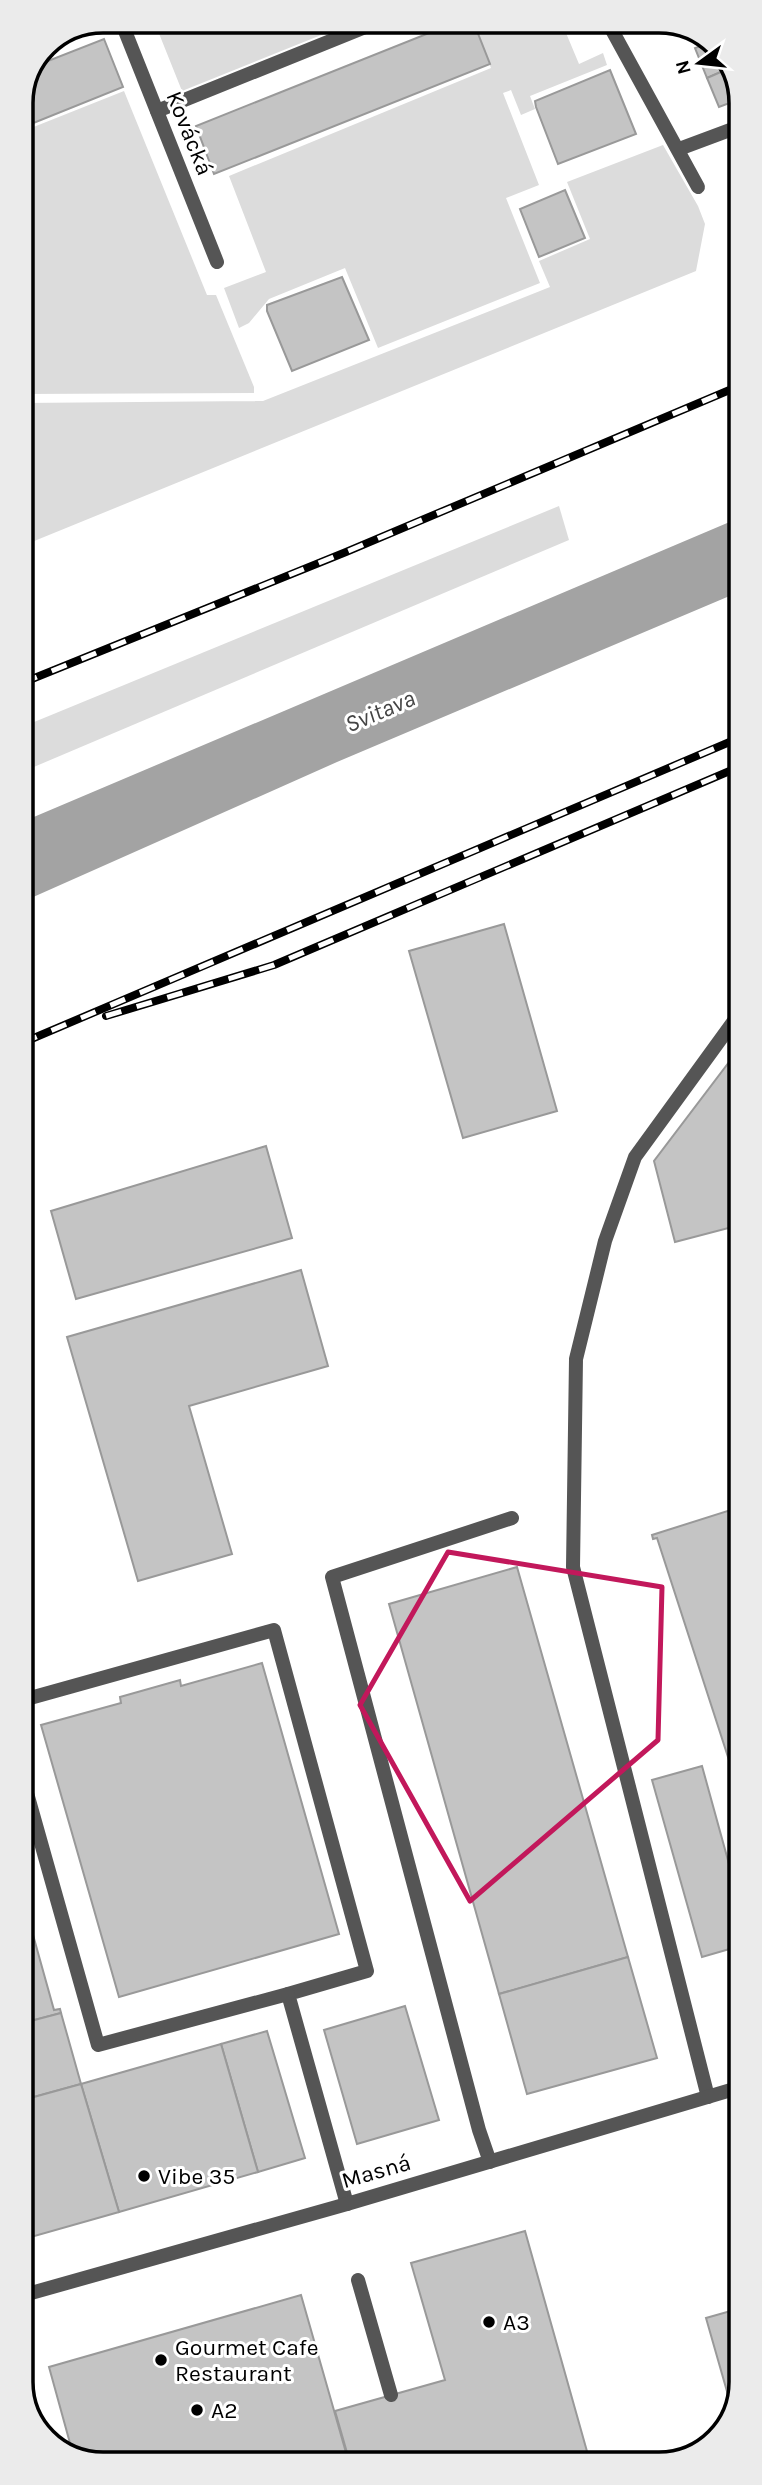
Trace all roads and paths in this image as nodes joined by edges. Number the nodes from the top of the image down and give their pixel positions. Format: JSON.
{"nodes":[{"id":1,"x":126,"y":33,"type":"edge"},
{"id":2,"x":350,"y":33,"type":"edge"},
{"id":3,"x":614,"y":33,"type":"edge"},
{"id":4,"x":157,"y":111,"type":"junction"},
{"id":5,"x":729,"y":130,"type":"edge"},
{"id":6,"x":679,"y":149,"type":"junction"},
{"id":7,"x":698,"y":187,"type":"dead end"},
{"id":8,"x":217,"y":262,"type":"dead end"},
{"id":9,"x":729,"y":1028,"type":"edge"},
{"id":10,"x":512,"y":1518,"type":"dead end"},
{"id":11,"x":33,"y":1697,"type":"edge"},
{"id":12,"x":33,"y":1814,"type":"edge"},
{"id":13,"x":288,"y":1994,"type":"junction"},
{"id":14,"x":729,"y":2091,"type":"edge"},
{"id":15,"x":708,"y":2097,"type":"junction"},
{"id":16,"x":490,"y":2162,"type":"junction"},
{"id":17,"x":347,"y":2204,"type":"junction"},
{"id":18,"x":358,"y":2280,"type":"dead end"},
{"id":19,"x":33,"y":2292,"type":"edge"},
{"id":20,"x":391,"y":2395,"type":"dead end"}],
"edges":[{"from":1,"to":4,"type":"street","name":"Kovácká"},
{"from":2,"to":4,"type":"street"},
{"from":3,"to":6,"type":"street"},
{"from":4,"to":8,"type":"street","name":"Kovácká"},
{"from":5,"to":6,"type":"street"},
{"from":6,"to":7,"type":"street"},
{"from":9,"to":15,"type":"street"},
{"from":10,"to":16,"type":"street"},
{"from":11,"to":13,"type":"street"},
{"from":12,"to":13,"type":"street"},
{"from":13,"to":17,"type":"street"},
{"from":14,"to":15,"type":"street","name":"Masná"},
{"from":15,"to":16,"type":"street","name":"Masná"},
{"from":16,"to":17,"type":"street","name":"Masná"},
{"from":17,"to":19,"type":"street","name":"Masná"},
{"from":18,"to":20,"type":"street"}]}
